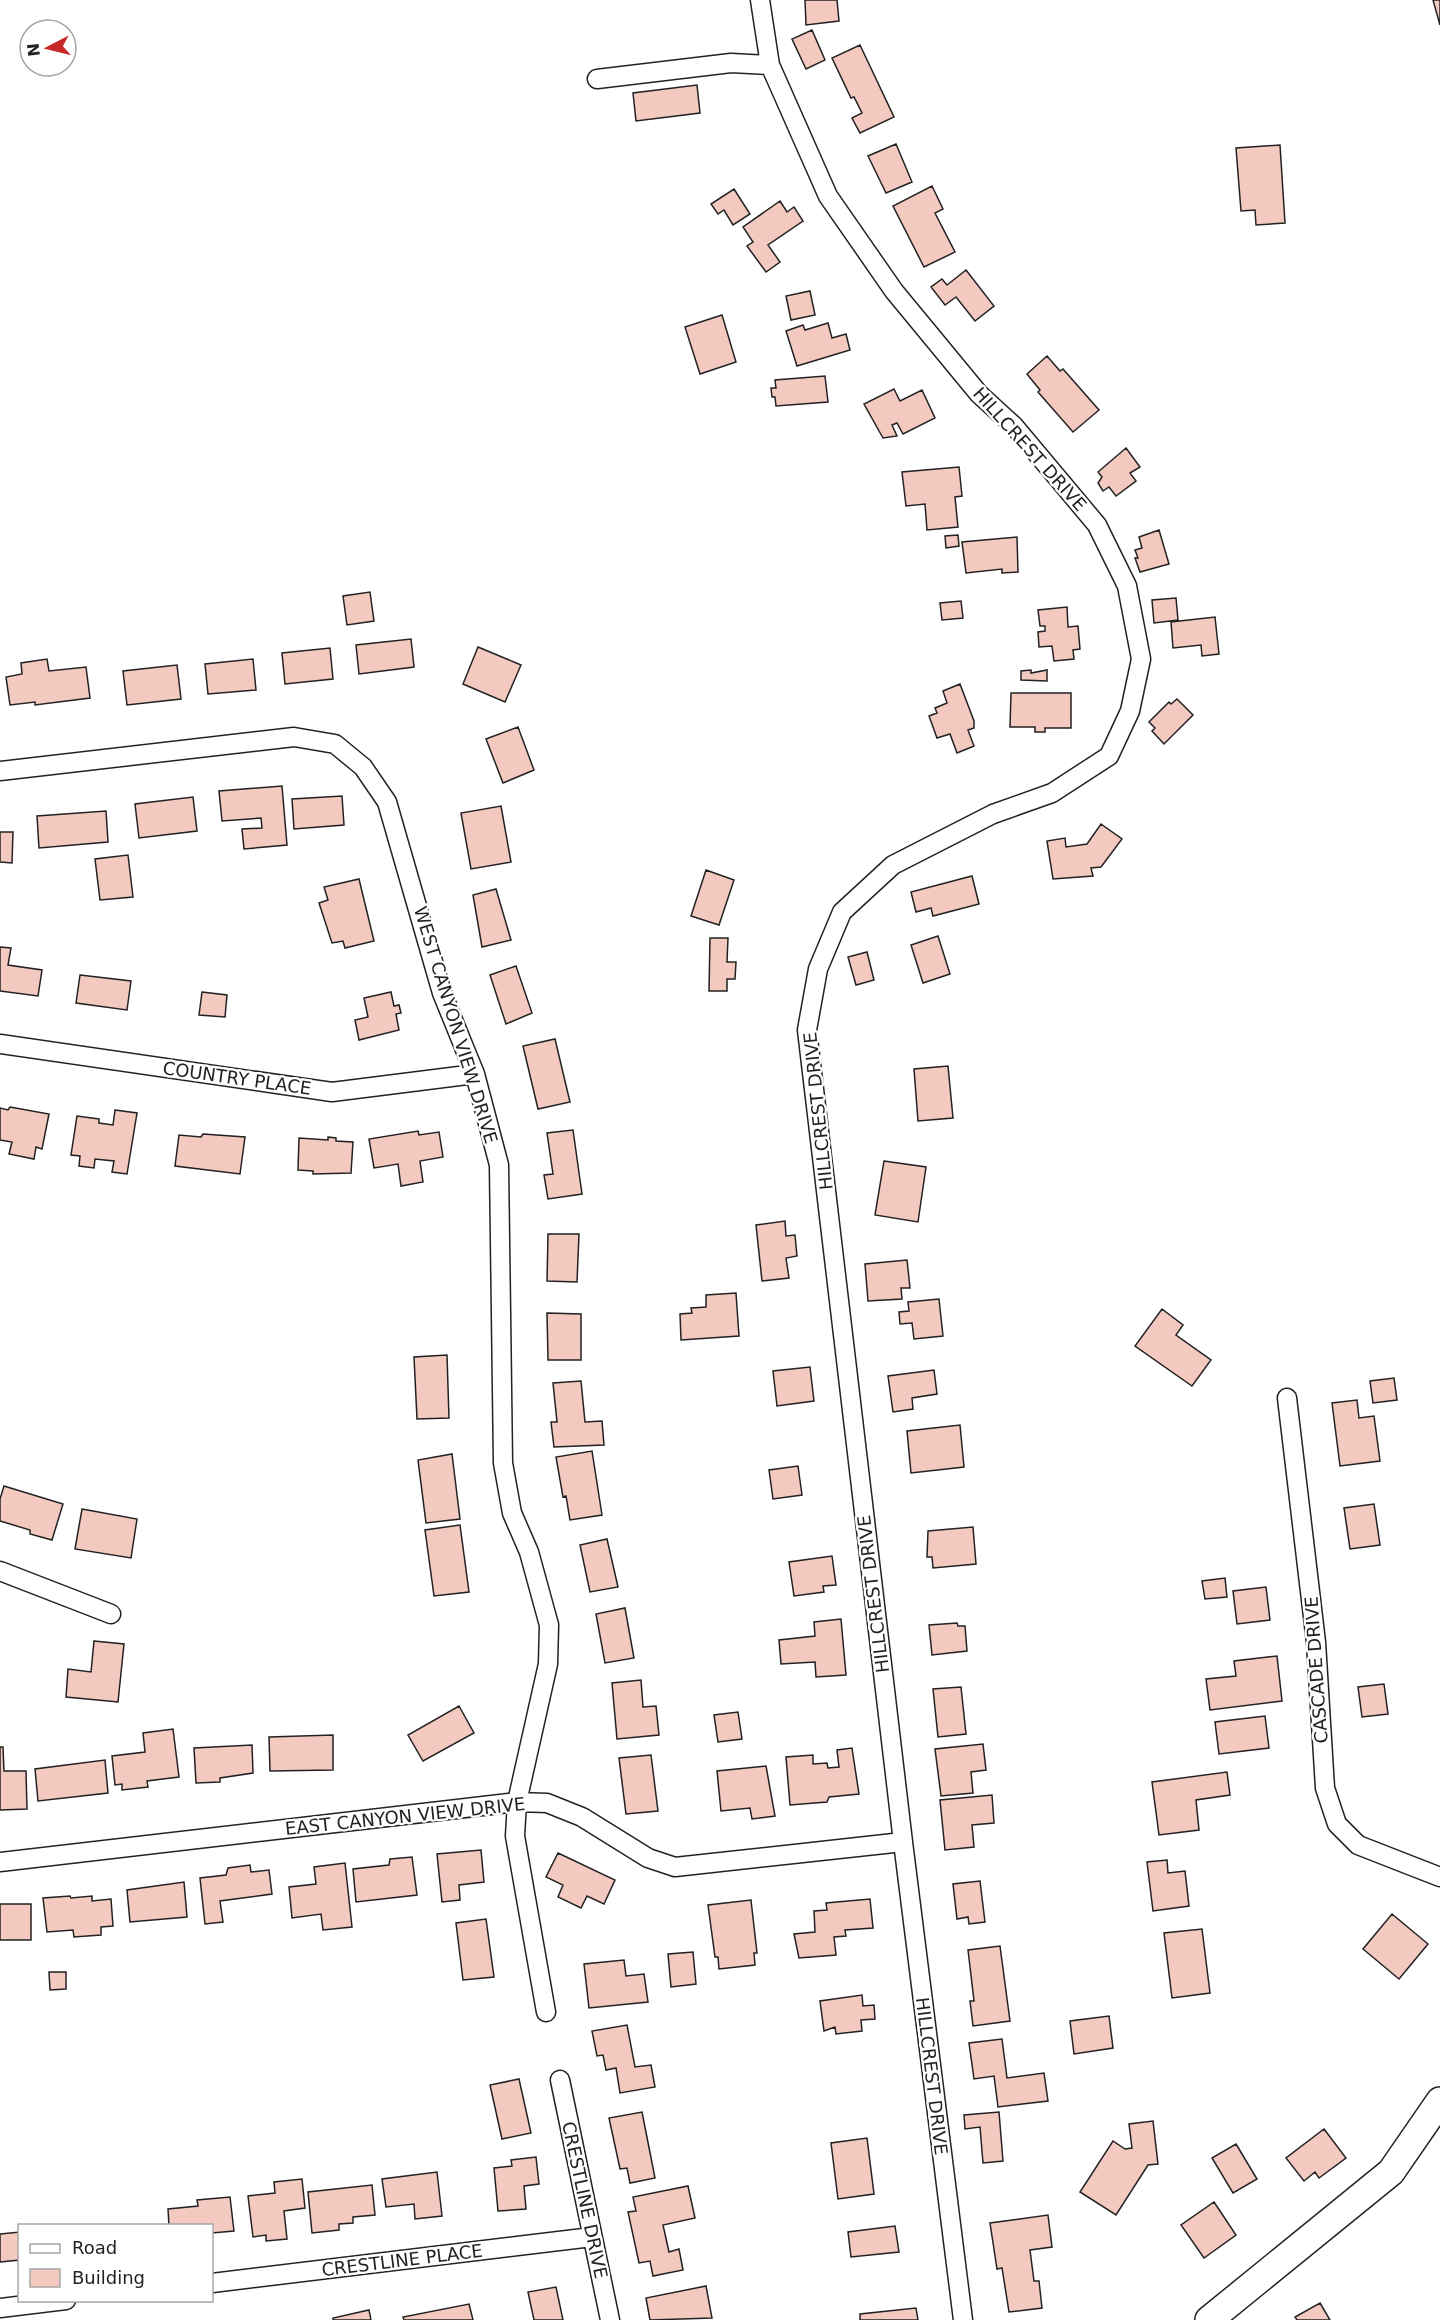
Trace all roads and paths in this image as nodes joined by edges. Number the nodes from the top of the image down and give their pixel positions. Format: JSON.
{"nodes":[{"id":1,"x":760,"y":0,"type":"edge"},
{"id":2,"x":770,"y":65,"type":"junction"},
{"id":3,"x":597,"y":79,"type":"dead end"},
{"id":4,"x":0,"y":771,"type":"edge"},
{"id":5,"x":0,"y":1044,"type":"edge"},
{"id":6,"x":475,"y":1074,"type":"junction"},
{"id":7,"x":1287,"y":1398,"type":"dead end"},
{"id":8,"x":0,"y":1571,"type":"edge"},
{"id":9,"x":111,"y":1614,"type":"dead end"},
{"id":10,"x":517,"y":1802,"type":"junction"},
{"id":11,"x":903,"y":1842,"type":"junction"},
{"id":12,"x":0,"y":1863,"type":"edge"},
{"id":13,"x":1440,"y":1877,"type":"edge"},
{"id":14,"x":546,"y":2012,"type":"dead end"},
{"id":15,"x":560,"y":2080,"type":"dead end"},
{"id":16,"x":1440,"y":2101,"type":"edge"},
{"id":17,"x":592,"y":2237,"type":"junction"},
{"id":18,"x":213,"y":2283,"type":"edge"},
{"id":19,"x":57,"y":2302,"type":"edge"},
{"id":20,"x":0,"y":2308,"type":"edge"},
{"id":21,"x":610,"y":2320,"type":"edge"},
{"id":22,"x":963,"y":2320,"type":"edge"},
{"id":23,"x":1209,"y":2320,"type":"edge"}],
"edges":[{"from":1,"to":2,"type":"street","name":"HILLCREST DRIVE"},
{"from":2,"to":3,"type":"street"},
{"from":2,"to":11,"type":"street","name":"HILLCREST DRIVE"},
{"from":4,"to":6,"type":"street","name":"WEST CANYON VIEW DRIVE"},
{"from":5,"to":6,"type":"street","name":"COUNTRY PLACE"},
{"from":6,"to":10,"type":"street","name":"WEST CANYON VIEW DRIVE"},
{"from":7,"to":13,"type":"street","name":"CASCADE DRIVE"},
{"from":8,"to":9,"type":"street"},
{"from":10,"to":11,"type":"street","name":"EAST CANYON VIEW DRIVE"},
{"from":10,"to":12,"type":"street","name":"EAST CANYON VIEW DRIVE"},
{"from":10,"to":14,"type":"street"},
{"from":11,"to":22,"type":"street","name":"HILLCREST DRIVE"},
{"from":15,"to":17,"type":"street","name":"CRESTLINE DRIVE"},
{"from":16,"to":23,"type":"street"},
{"from":17,"to":18,"type":"street","name":"CRESTLINE PLACE"},
{"from":17,"to":21,"type":"street","name":"CRESTLINE DRIVE"},
{"from":19,"to":20,"type":"street"}]}
